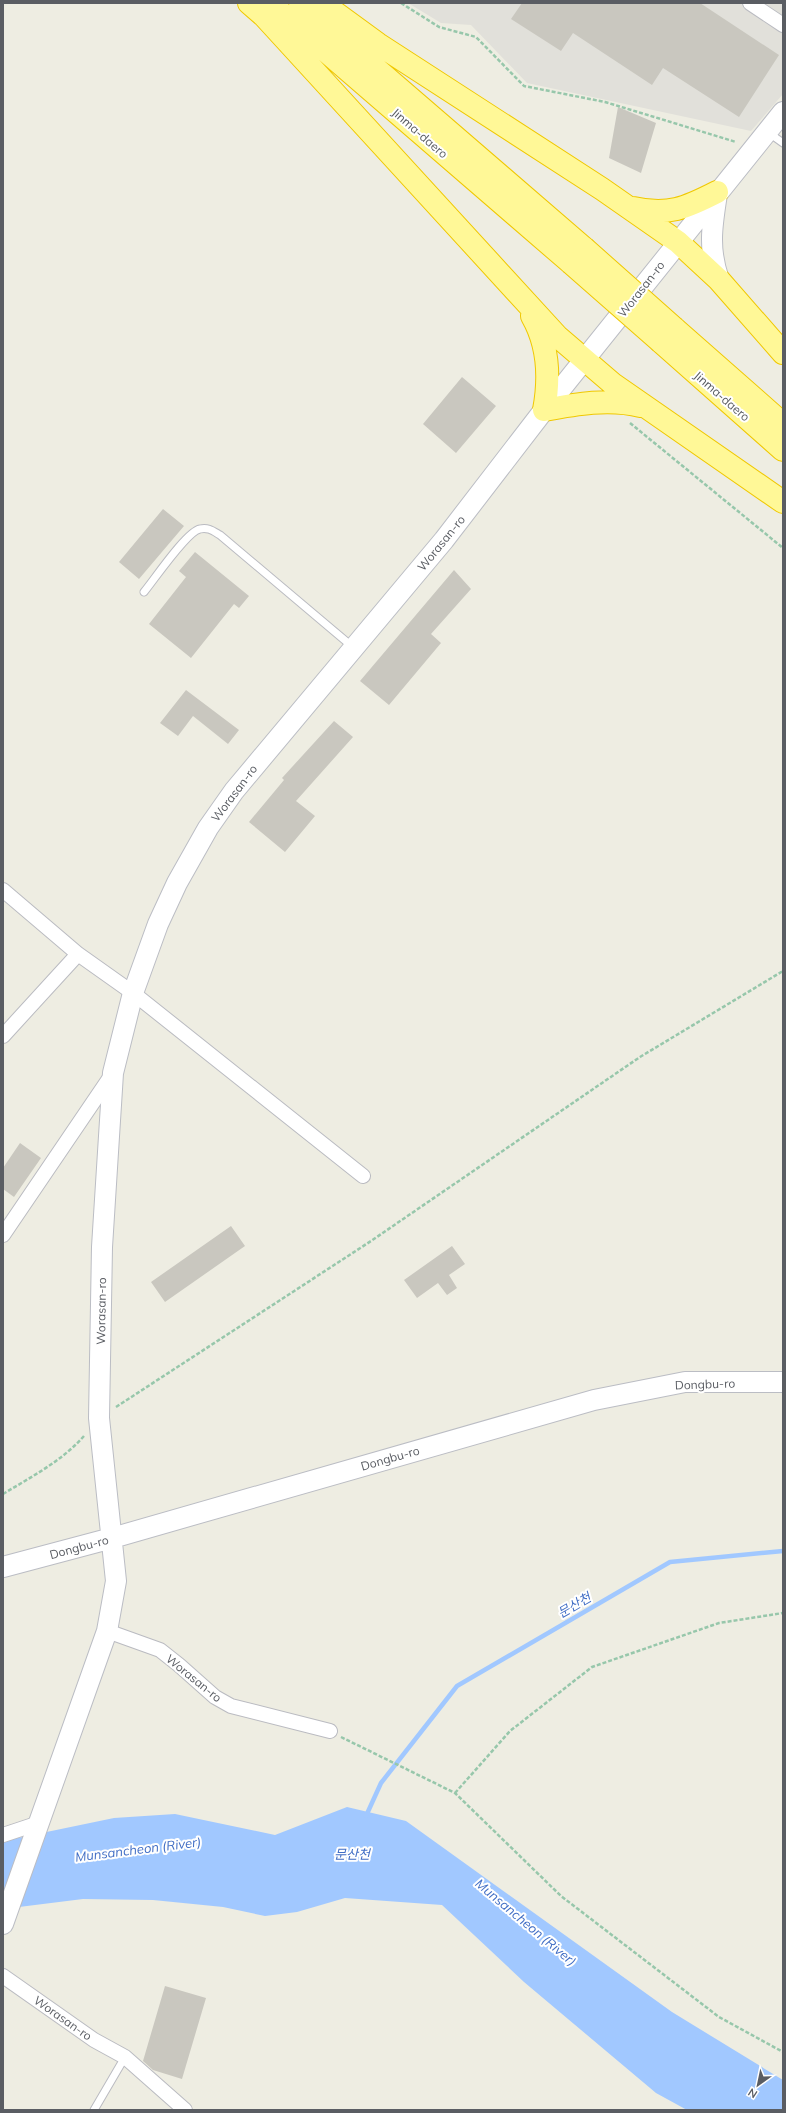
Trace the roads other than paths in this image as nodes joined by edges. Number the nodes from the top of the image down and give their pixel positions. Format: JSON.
{"nodes":[{"id":1,"x":249,"y":3,"type":"edge"},
{"id":2,"x":270,"y":3,"type":"edge"},
{"id":3,"x":300,"y":3,"type":"edge"},
{"id":4,"x":322,"y":3,"type":"edge"},
{"id":5,"x":750,"y":3,"type":"edge"},
{"id":6,"x":783,"y":25,"type":"edge"},
{"id":7,"x":783,"y":112,"type":"edge"},
{"id":8,"x":768,"y":131,"type":"junction"},
{"id":9,"x":783,"y":143,"type":"edge"},
{"id":10,"x":717,"y":192,"type":"junction"},
{"id":11,"x":629,"y":208,"type":"junction"},
{"id":12,"x":678,"y":242,"type":"junction"},
{"id":13,"x":577,"y":256,"type":"junction"},
{"id":14,"x":719,"y":280,"type":"junction"},
{"id":15,"x":519,"y":294,"type":"junction"},
{"id":16,"x":667,"y":335,"type":"junction"},
{"id":17,"x":783,"y":353,"type":"edge"},
{"id":18,"x":585,"y":360,"type":"junction"},
{"id":19,"x":646,"y":407,"type":"junction"},
{"id":20,"x":544,"y":410,"type":"junction"},
{"id":21,"x":783,"y":424,"type":"edge"},
{"id":22,"x":783,"y":450,"type":"edge"},
{"id":23,"x":783,"y":502,"type":"edge"},
{"id":24,"x":144,"y":592,"type":"dead end"},
{"id":25,"x":354,"y":648,"type":"junction"},
{"id":26,"x":3,"y":890,"type":"edge"},
{"id":27,"x":78,"y":954,"type":"junction"},
{"id":28,"x":133,"y":993,"type":"junction"},
{"id":29,"x":3,"y":1036,"type":"edge"},
{"id":30,"x":113,"y":1073,"type":"junction"},
{"id":31,"x":363,"y":1176,"type":"dead end"},
{"id":32,"x":3,"y":1235,"type":"edge"},
{"id":33,"x":783,"y":1382,"type":"edge"},
{"id":34,"x":112,"y":1538,"type":"junction"},
{"id":35,"x":3,"y":1567,"type":"edge"},
{"id":36,"x":107,"y":1631,"type":"junction"},
{"id":37,"x":330,"y":1731,"type":"road end"},
{"id":38,"x":39,"y":1823,"type":"junction"},
{"id":39,"x":3,"y":1835,"type":"edge"},
{"id":40,"x":4,"y":1919,"type":"edge"},
{"id":41,"x":3,"y":1976,"type":"edge"},
{"id":42,"x":125,"y":2058,"type":"junction"},
{"id":43,"x":94,"y":2110,"type":"edge"},
{"id":44,"x":185,"y":2110,"type":"edge"}],
"edges":[{"from":1,"to":15,"type":"highway"},
{"from":2,"to":13,"type":"highway","name":"Jinma-daero"},
{"from":3,"to":13,"type":"highway","name":"Jinma-daero"},
{"from":4,"to":11,"type":"highway"},
{"from":5,"to":6,"type":"street"},
{"from":7,"to":8,"type":"main road","name":"Worasan-ro"},
{"from":8,"to":9,"type":"lane"},
{"from":8,"to":10,"type":"main road","name":"Worasan-ro"},
{"from":10,"to":11,"type":"highway"},
{"from":10,"to":12,"type":"main road","name":"Worasan-ro"},
{"from":10,"to":14,"type":"main road"},
{"from":11,"to":12,"type":"highway"},
{"from":12,"to":14,"type":"highway"},
{"from":12,"to":18,"type":"main road","name":"Worasan-ro"},
{"from":13,"to":16,"type":"highway","bridge":true},
{"from":14,"to":17,"type":"highway"},
{"from":15,"to":18,"type":"highway"},
{"from":15,"to":20,"type":"highway"},
{"from":16,"to":21,"type":"highway","name":"Jinma-daero"},
{"from":16,"to":22,"type":"highway","name":"Jinma-daero"},
{"from":18,"to":19,"type":"highway"},
{"from":18,"to":20,"type":"main road","name":"Worasan-ro"},
{"from":19,"to":20,"type":"highway"},
{"from":19,"to":23,"type":"highway"},
{"from":20,"to":25,"type":"main road","name":"Worasan-ro"},
{"from":24,"to":25,"type":"lane"},
{"from":25,"to":28,"type":"main road","name":"Worasan-ro"},
{"from":26,"to":27,"type":"street"},
{"from":27,"to":28,"type":"street"},
{"from":27,"to":29,"type":"street"},
{"from":28,"to":30,"type":"main road","name":"Worasan-ro"},
{"from":28,"to":31,"type":"street"},
{"from":30,"to":32,"type":"street"},
{"from":30,"to":34,"type":"main road","name":"Worasan-ro"},
{"from":33,"to":34,"type":"main road","name":"Dongbu-ro"},
{"from":34,"to":35,"type":"main road","name":"Dongbu-ro"},
{"from":34,"to":36,"type":"main road","name":"Worasan-ro"},
{"from":36,"to":37,"type":"street","name":"Worasan-ro"},
{"from":36,"to":38,"type":"main road","name":"Worasan-ro"},
{"from":38,"to":39,"type":"street"},
{"from":38,"to":40,"type":"main road","name":"Worasan-ro"},
{"from":41,"to":42,"type":"street","name":"Worasan-ro"},
{"from":42,"to":43,"type":"lane"},
{"from":42,"to":44,"type":"street","name":"Worasan-ro"}]}
